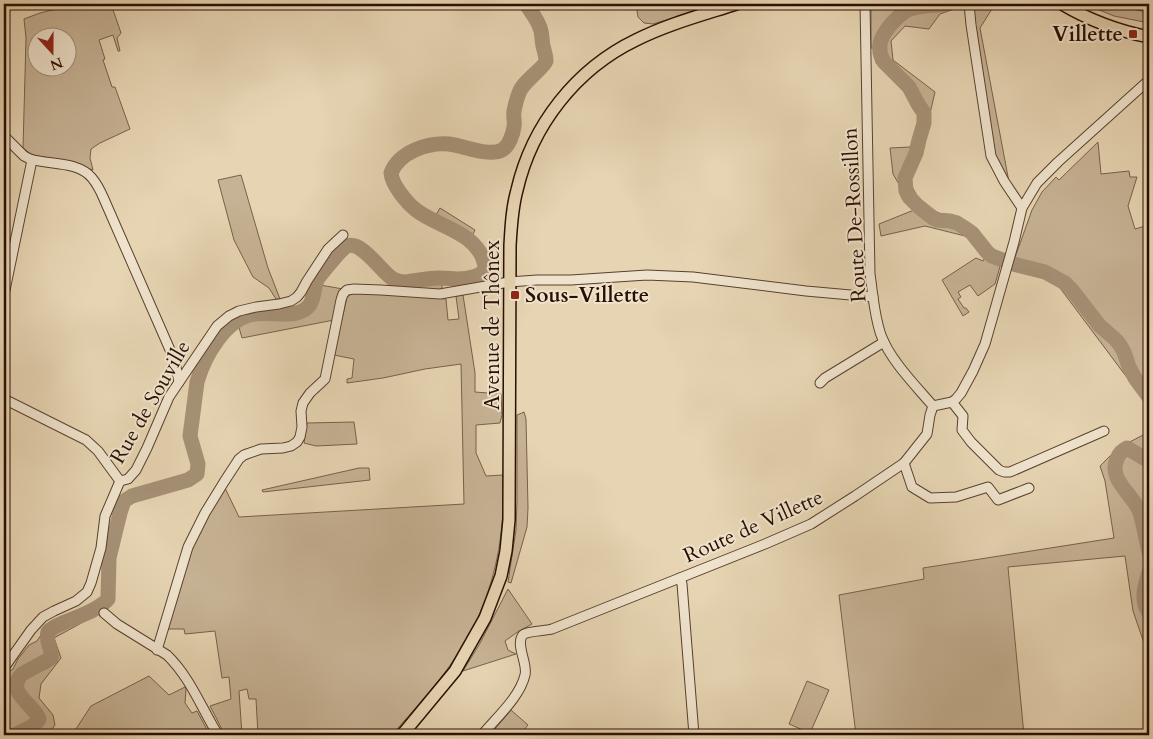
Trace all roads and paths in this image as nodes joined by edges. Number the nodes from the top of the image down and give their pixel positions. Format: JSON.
{"nodes":[{"id":1,"x":736,"y":4,"type":"edge"},
{"id":2,"x":865,"y":4,"type":"edge"},
{"id":3,"x":969,"y":4,"type":"edge"},
{"id":4,"x":1062,"y":4,"type":"edge"},
{"id":5,"x":1149,"y":37,"type":"edge"},
{"id":6,"x":1149,"y":80,"type":"edge"},
{"id":7,"x":4,"y":136,"type":"edge"},
{"id":8,"x":32,"y":160,"type":"junction"},
{"id":9,"x":1022,"y":208,"type":"junction"},
{"id":10,"x":343,"y":235,"type":"dead end"},
{"id":11,"x":509,"y":282,"type":"junction"},
{"id":12,"x":4,"y":296,"type":"edge"},
{"id":13,"x":872,"y":297,"type":"junction"},
{"id":14,"x":884,"y":342,"type":"junction"},
{"id":15,"x":178,"y":382,"type":"junction"},
{"id":16,"x":820,"y":383,"type":"dead end"},
{"id":17,"x":4,"y":399,"type":"edge"},
{"id":18,"x":952,"y":402,"type":"junction"},
{"id":19,"x":934,"y":406,"type":"junction"},
{"id":20,"x":1104,"y":431,"type":"dead end"},
{"id":21,"x":904,"y":464,"type":"junction"},
{"id":22,"x":120,"y":481,"type":"junction"},
{"id":23,"x":1029,"y":488,"type":"dead end"},
{"id":24,"x":680,"y":578,"type":"junction"},
{"id":25,"x":104,"y":612,"type":"dead end"},
{"id":26,"x":157,"y":650,"type":"junction"},
{"id":27,"x":4,"y":668,"type":"edge"},
{"id":28,"x":218,"y":735,"type":"edge"},
{"id":29,"x":402,"y":735,"type":"edge"},
{"id":30,"x":482,"y":735,"type":"edge"},
{"id":31,"x":694,"y":735,"type":"edge"}],
"edges":[{"from":1,"to":11,"type":"main road","name":"Avenue de Thônex"},
{"from":2,"to":13,"type":"street","name":"Route De-Rossillon"},
{"from":3,"to":9,"type":"street"},
{"from":4,"to":5,"type":"main road"},
{"from":6,"to":9,"type":"street"},
{"from":7,"to":8,"type":"street"},
{"from":8,"to":12,"type":"street"},
{"from":8,"to":15,"type":"street"},
{"from":9,"to":18,"type":"street"},
{"from":10,"to":15,"type":"street","name":"Rue de Souville"},
{"from":11,"to":13,"type":"street"},
{"from":11,"to":26,"type":"street"},
{"from":11,"to":29,"type":"main road","name":"Avenue de Thônex"},
{"from":13,"to":14,"type":"street","name":"Route De-Rossillon"},
{"from":14,"to":16,"type":"street"},
{"from":14,"to":19,"type":"street","name":"Route De-Rossillon"},
{"from":15,"to":22,"type":"street","name":"Rue de Souville"},
{"from":17,"to":22,"type":"street"},
{"from":18,"to":19,"type":"street"},
{"from":18,"to":20,"type":"street"},
{"from":19,"to":21,"type":"street","name":"Route de Villette"},
{"from":21,"to":23,"type":"street"},
{"from":21,"to":24,"type":"street","name":"Route de Villette"},
{"from":22,"to":27,"type":"street"},
{"from":24,"to":30,"type":"street","name":"Route de Villette"},
{"from":24,"to":31,"type":"street"},
{"from":25,"to":26,"type":"street"},
{"from":26,"to":28,"type":"street"}]}
